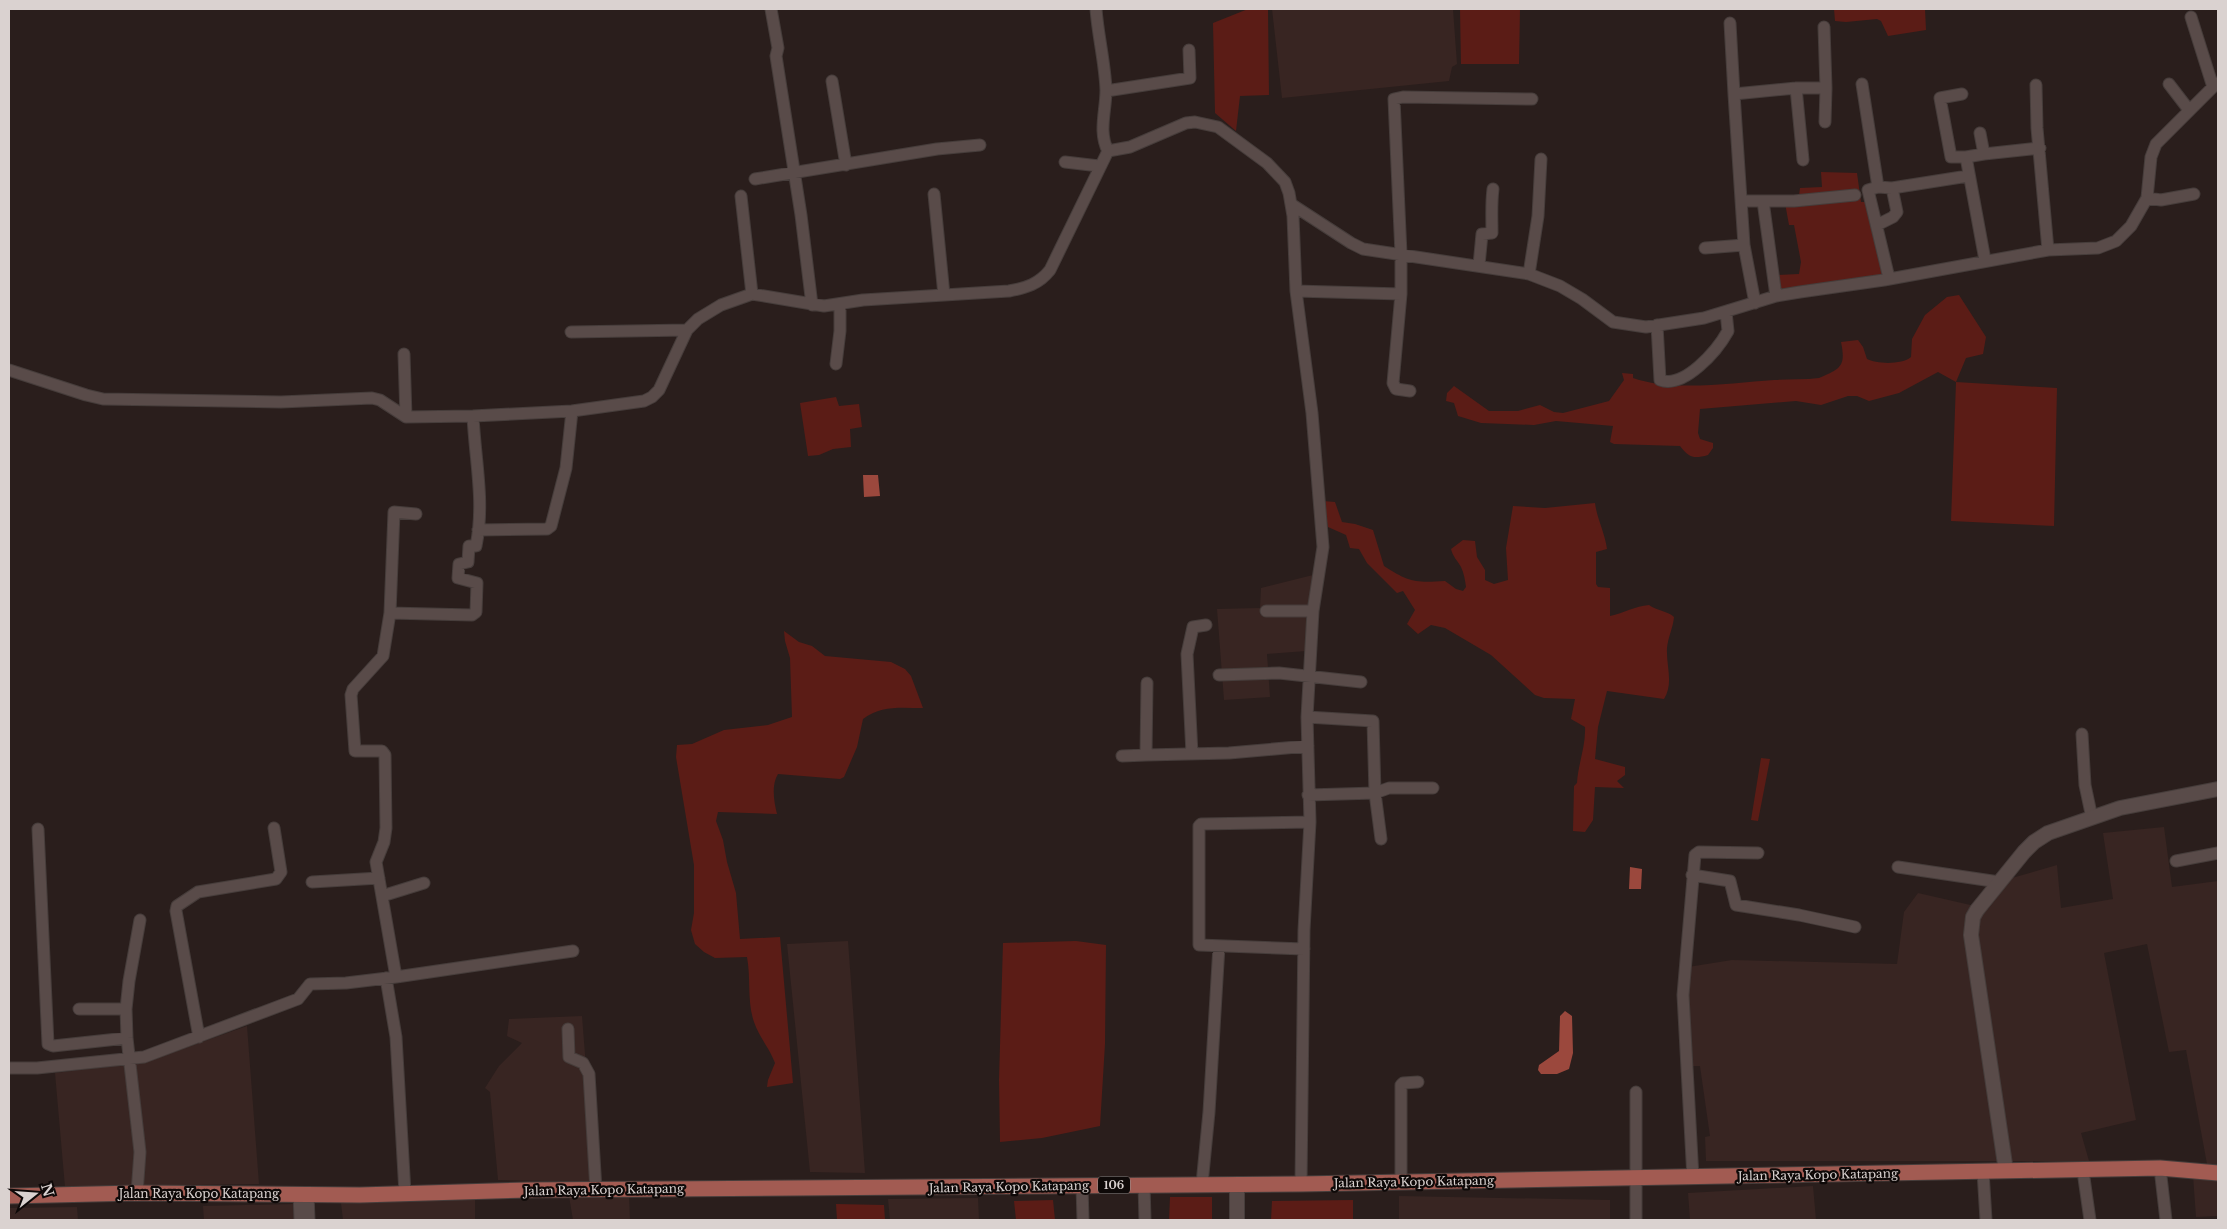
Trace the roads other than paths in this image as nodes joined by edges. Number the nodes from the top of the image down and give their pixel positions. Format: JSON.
{"nodes":[{"id":1,"x":771,"y":9,"type":"edge"},
{"id":2,"x":1096,"y":9,"type":"edge"},
{"id":3,"x":2191,"y":17,"type":"dead end"},
{"id":4,"x":1730,"y":23,"type":"dead end"},
{"id":5,"x":1824,"y":27,"type":"dead end"},
{"id":6,"x":1189,"y":50,"type":"dead end"},
{"id":7,"x":832,"y":81,"type":"dead end"},
{"id":8,"x":1862,"y":84,"type":"dead end"},
{"id":9,"x":2169,"y":84,"type":"dead end"},
{"id":10,"x":2036,"y":85,"type":"dead end"},
{"id":11,"x":2215,"y":85,"type":"edge"},
{"id":12,"x":1796,"y":88,"type":"junction"},
{"id":13,"x":1826,"y":88,"type":"junction"},
{"id":14,"x":1106,"y":91,"type":"junction"},
{"id":15,"x":1734,"y":94,"type":"junction"},
{"id":16,"x":1962,"y":94,"type":"dead end"},
{"id":17,"x":1532,"y":99,"type":"dead end"},
{"id":18,"x":2189,"y":110,"type":"junction"},
{"id":19,"x":1825,"y":122,"type":"dead end"},
{"id":20,"x":1980,"y":133,"type":"dead end"},
{"id":21,"x":980,"y":145,"type":"dead end"},
{"id":22,"x":2040,"y":148,"type":"junction"},
{"id":23,"x":1108,"y":152,"type":"junction"},
{"id":24,"x":1984,"y":154,"type":"junction"},
{"id":25,"x":1966,"y":157,"type":"junction"},
{"id":26,"x":1541,"y":159,"type":"dead end"},
{"id":27,"x":1802,"y":160,"type":"dead end"},
{"id":28,"x":1065,"y":162,"type":"dead end"},
{"id":29,"x":846,"y":165,"type":"junction"},
{"id":30,"x":1099,"y":166,"type":"junction"},
{"id":31,"x":794,"y":172,"type":"junction"},
{"id":32,"x":1968,"y":176,"type":"junction"},
{"id":33,"x":755,"y":179,"type":"dead end"},
{"id":34,"x":1878,"y":187,"type":"junction"},
{"id":35,"x":1892,"y":188,"type":"junction"},
{"id":36,"x":1493,"y":189,"type":"dead end"},
{"id":37,"x":934,"y":194,"type":"dead end"},
{"id":38,"x":2194,"y":194,"type":"dead end"},
{"id":39,"x":1855,"y":195,"type":"dead end"},
{"id":40,"x":741,"y":196,"type":"dead end"},
{"id":41,"x":2147,"y":198,"type":"junction"},
{"id":42,"x":1742,"y":201,"type":"junction"},
{"id":43,"x":1763,"y":201,"type":"junction"},
{"id":44,"x":1292,"y":204,"type":"junction"},
{"id":45,"x":1877,"y":225,"type":"junction"},
{"id":46,"x":1744,"y":245,"type":"junction"},
{"id":47,"x":1705,"y":248,"type":"dead end"},
{"id":48,"x":2048,"y":250,"type":"junction"},
{"id":49,"x":1401,"y":254,"type":"junction"},
{"id":50,"x":1985,"y":260,"type":"junction"},
{"id":51,"x":1479,"y":265,"type":"junction"},
{"id":52,"x":1529,"y":274,"type":"junction"},
{"id":53,"x":1889,"y":278,"type":"junction"},
{"id":54,"x":1296,"y":291,"type":"junction"},
{"id":55,"x":752,"y":294,"type":"junction"},
{"id":56,"x":1401,"y":294,"type":"junction"},
{"id":57,"x":944,"y":295,"type":"junction"},
{"id":58,"x":1776,"y":296,"type":"junction"},
{"id":59,"x":1755,"y":303,"type":"junction"},
{"id":60,"x":840,"y":304,"type":"junction"},
{"id":61,"x":812,"y":305,"type":"junction"},
{"id":62,"x":1726,"y":312,"type":"junction"},
{"id":63,"x":1657,"y":325,"type":"junction"},
{"id":64,"x":687,"y":330,"type":"junction"},
{"id":65,"x":571,"y":332,"type":"dead end"},
{"id":66,"x":404,"y":354,"type":"dead end"},
{"id":67,"x":836,"y":364,"type":"dead end"},
{"id":68,"x":9,"y":370,"type":"edge"},
{"id":69,"x":1410,"y":391,"type":"dead end"},
{"id":70,"x":572,"y":411,"type":"junction"},
{"id":71,"x":406,"y":416,"type":"junction"},
{"id":72,"x":473,"y":416,"type":"junction"},
{"id":73,"x":416,"y":514,"type":"dead end"},
{"id":74,"x":478,"y":530,"type":"junction"},
{"id":75,"x":1266,"y":611,"type":"dead end"},
{"id":76,"x":1313,"y":611,"type":"junction"},
{"id":77,"x":390,"y":614,"type":"junction"},
{"id":78,"x":1206,"y":625,"type":"dead end"},
{"id":79,"x":1219,"y":675,"type":"dead end"},
{"id":80,"x":1310,"y":677,"type":"junction"},
{"id":81,"x":1361,"y":682,"type":"dead end"},
{"id":82,"x":1147,"y":683,"type":"dead end"},
{"id":83,"x":1307,"y":717,"type":"junction"},
{"id":84,"x":2082,"y":734,"type":"dead end"},
{"id":85,"x":1308,"y":746,"type":"junction"},
{"id":86,"x":1192,"y":754,"type":"junction"},
{"id":87,"x":1146,"y":755,"type":"junction"},
{"id":88,"x":1122,"y":756,"type":"dead end"},
{"id":89,"x":1433,"y":788,"type":"dead end"},
{"id":90,"x":2218,"y":789,"type":"edge"},
{"id":91,"x":1375,"y":793,"type":"junction"},
{"id":92,"x":1308,"y":794,"type":"junction"},
{"id":93,"x":2092,"y":818,"type":"junction"},
{"id":94,"x":1310,"y":822,"type":"junction"},
{"id":95,"x":274,"y":828,"type":"dead end"},
{"id":96,"x":38,"y":829,"type":"dead end"},
{"id":97,"x":1381,"y":839,"type":"dead end"},
{"id":98,"x":1758,"y":853,"type":"dead end"},
{"id":99,"x":2218,"y":853,"type":"edge"},
{"id":100,"x":2176,"y":862,"type":"dead end"},
{"id":101,"x":1898,"y":867,"type":"dead end"},
{"id":102,"x":1692,"y":875,"type":"junction"},
{"id":103,"x":379,"y":878,"type":"junction"},
{"id":104,"x":312,"y":882,"type":"dead end"},
{"id":105,"x":424,"y":882,"type":"dead end"},
{"id":106,"x":1999,"y":882,"type":"junction"},
{"id":107,"x":382,"y":896,"type":"junction"},
{"id":108,"x":140,"y":920,"type":"dead end"},
{"id":109,"x":1855,"y":927,"type":"dead end"},
{"id":110,"x":1219,"y":946,"type":"junction"},
{"id":111,"x":1304,"y":948,"type":"junction"},
{"id":112,"x":573,"y":951,"type":"dead end"},
{"id":113,"x":391,"y":977,"type":"junction"},
{"id":114,"x":79,"y":1009,"type":"dead end"},
{"id":115,"x":126,"y":1009,"type":"junction"},
{"id":116,"x":568,"y":1028,"type":"dead end"},
{"id":117,"x":199,"y":1037,"type":"junction"},
{"id":118,"x":127,"y":1038,"type":"junction"},
{"id":119,"x":129,"y":1059,"type":"junction"},
{"id":120,"x":9,"y":1068,"type":"edge"},
{"id":121,"x":1418,"y":1082,"type":"dead end"},
{"id":122,"x":1636,"y":1092,"type":"dead end"},
{"id":123,"x":2160,"y":1168,"type":"junction"},
{"id":124,"x":2006,"y":1170,"type":"junction"},
{"id":125,"x":2083,"y":1170,"type":"junction"},
{"id":126,"x":1983,"y":1171,"type":"junction"},
{"id":127,"x":2218,"y":1173,"type":"edge"},
{"id":128,"x":1693,"y":1178,"type":"junction"},
{"id":129,"x":1637,"y":1179,"type":"junction"},
{"id":130,"x":1401,"y":1183,"type":"junction"},
{"id":131,"x":1144,"y":1184,"type":"junction"},
{"id":132,"x":1202,"y":1184,"type":"junction"},
{"id":133,"x":1237,"y":1184,"type":"junction"},
{"id":134,"x":1301,"y":1184,"type":"junction"},
{"id":135,"x":1082,"y":1186,"type":"junction"},
{"id":136,"x":596,"y":1190,"type":"junction"},
{"id":137,"x":137,"y":1193,"type":"junction"},
{"id":138,"x":304,"y":1193,"type":"junction"},
{"id":139,"x":405,"y":1193,"type":"junction"},
{"id":140,"x":9,"y":1196,"type":"edge"},
{"id":141,"x":300,"y":1220,"type":"edge"},
{"id":142,"x":310,"y":1220,"type":"edge"},
{"id":143,"x":1082,"y":1220,"type":"edge"},
{"id":144,"x":1145,"y":1220,"type":"edge"},
{"id":145,"x":1237,"y":1220,"type":"edge"},
{"id":146,"x":1636,"y":1220,"type":"edge"},
{"id":147,"x":1986,"y":1220,"type":"edge"},
{"id":148,"x":2090,"y":1220,"type":"edge"},
{"id":149,"x":2166,"y":1220,"type":"edge"}],
"edges":[{"from":1,"to":31,"type":"street"},
{"from":2,"to":14,"type":"street"},
{"from":3,"to":11,"type":"street"},
{"from":4,"to":15,"type":"street"},
{"from":5,"to":13,"type":"street"},
{"from":6,"to":14,"type":"street"},
{"from":7,"to":29,"type":"street"},
{"from":8,"to":34,"type":"street"},
{"from":9,"to":18,"type":"street"},
{"from":10,"to":22,"type":"street"},
{"from":11,"to":18,"type":"street"},
{"from":12,"to":13,"type":"street"},
{"from":12,"to":15,"type":"street"},
{"from":12,"to":27,"type":"street"},
{"from":13,"to":19,"type":"street"},
{"from":14,"to":23,"type":"street"},
{"from":15,"to":42,"type":"street"},
{"from":16,"to":25,"type":"street"},
{"from":17,"to":49,"type":"street"},
{"from":18,"to":41,"type":"street"},
{"from":20,"to":24,"type":"street"},
{"from":21,"to":29,"type":"street"},
{"from":22,"to":24,"type":"street"},
{"from":22,"to":48,"type":"street"},
{"from":23,"to":30,"type":"street"},
{"from":23,"to":44,"type":"street"},
{"from":24,"to":25,"type":"street"},
{"from":25,"to":32,"type":"street"},
{"from":26,"to":52,"type":"street"},
{"from":28,"to":30,"type":"street"},
{"from":29,"to":31,"type":"street"},
{"from":30,"to":57,"type":"street"},
{"from":31,"to":33,"type":"street"},
{"from":31,"to":61,"type":"street"},
{"from":32,"to":35,"type":"street"},
{"from":32,"to":50,"type":"street"},
{"from":34,"to":35,"type":"street"},
{"from":34,"to":45,"type":"street"},
{"from":35,"to":45,"type":"street"},
{"from":36,"to":51,"type":"street"},
{"from":37,"to":57,"type":"street"},
{"from":38,"to":41,"type":"street"},
{"from":39,"to":43,"type":"street"},
{"from":40,"to":55,"type":"street"},
{"from":41,"to":48,"type":"street"},
{"from":42,"to":43,"type":"street"},
{"from":42,"to":46,"type":"street"},
{"from":43,"to":58,"type":"street"},
{"from":44,"to":49,"type":"street"},
{"from":44,"to":54,"type":"street"},
{"from":45,"to":53,"type":"street"},
{"from":46,"to":47,"type":"street"},
{"from":46,"to":59,"type":"street"},
{"from":48,"to":50,"type":"street"},
{"from":49,"to":51,"type":"street"},
{"from":49,"to":56,"type":"street"},
{"from":50,"to":53,"type":"street"},
{"from":51,"to":52,"type":"street"},
{"from":52,"to":63,"type":"street"},
{"from":53,"to":58,"type":"street"},
{"from":54,"to":56,"type":"street"},
{"from":54,"to":76,"type":"street"},
{"from":55,"to":61,"type":"street"},
{"from":55,"to":64,"type":"street"},
{"from":56,"to":69,"type":"street"},
{"from":57,"to":60,"type":"street"},
{"from":58,"to":59,"type":"street"},
{"from":59,"to":62,"type":"street"},
{"from":60,"to":61,"type":"street"},
{"from":60,"to":67,"type":"street"},
{"from":62,"to":63,"type":"street"},
{"from":62,"to":63,"type":"street"},
{"from":64,"to":65,"type":"street"},
{"from":64,"to":70,"type":"street"},
{"from":66,"to":71,"type":"street"},
{"from":68,"to":71,"type":"street"},
{"from":70,"to":72,"type":"street"},
{"from":70,"to":74,"type":"street"},
{"from":71,"to":72,"type":"street"},
{"from":72,"to":74,"type":"street"},
{"from":73,"to":77,"type":"street"},
{"from":74,"to":77,"type":"street"},
{"from":75,"to":76,"type":"street"},
{"from":76,"to":80,"type":"street"},
{"from":77,"to":103,"type":"street"},
{"from":78,"to":86,"type":"street"},
{"from":79,"to":80,"type":"street"},
{"from":80,"to":81,"type":"street"},
{"from":80,"to":83,"type":"street"},
{"from":82,"to":87,"type":"street"},
{"from":83,"to":85,"type":"street"},
{"from":83,"to":91,"type":"street"},
{"from":84,"to":93,"type":"street"},
{"from":85,"to":86,"type":"street"},
{"from":85,"to":92,"type":"street"},
{"from":86,"to":87,"type":"street"},
{"from":87,"to":88,"type":"street"},
{"from":89,"to":91,"type":"street"},
{"from":90,"to":93,"type":"street"},
{"from":91,"to":92,"type":"street"},
{"from":91,"to":97,"type":"street"},
{"from":92,"to":94,"type":"street"},
{"from":93,"to":106,"type":"street"},
{"from":94,"to":110,"type":"street"},
{"from":94,"to":111,"type":"street"},
{"from":95,"to":117,"type":"street"},
{"from":96,"to":118,"type":"street"},
{"from":98,"to":102,"type":"street"},
{"from":99,"to":100,"type":"street"},
{"from":101,"to":106,"type":"street"},
{"from":102,"to":109,"type":"street"},
{"from":102,"to":128,"type":"street"},
{"from":103,"to":104,"type":"street"},
{"from":103,"to":107,"type":"street"},
{"from":105,"to":107,"type":"street"},
{"from":106,"to":124,"type":"street"},
{"from":107,"to":113,"type":"street"},
{"from":108,"to":115,"type":"street"},
{"from":110,"to":111,"type":"street"},
{"from":110,"to":132,"type":"street"},
{"from":111,"to":134,"type":"street"},
{"from":112,"to":113,"type":"street"},
{"from":113,"to":117,"type":"street"},
{"from":113,"to":139,"type":"street"},
{"from":114,"to":115,"type":"street"},
{"from":115,"to":118,"type":"street"},
{"from":116,"to":136,"type":"street"},
{"from":117,"to":119,"type":"street"},
{"from":118,"to":119,"type":"street"},
{"from":119,"to":120,"type":"street"},
{"from":119,"to":137,"type":"street"},
{"from":121,"to":130,"type":"street"},
{"from":122,"to":129,"type":"street"},
{"from":123,"to":125,"type":"main road","name":"Jalan Raya Kopo Katapang","number":"106"},
{"from":123,"to":127,"type":"main road","name":"Jalan Raya Kopo Katapang","number":"106"},
{"from":123,"to":149,"type":"street"},
{"from":124,"to":125,"type":"main road","name":"Jalan Raya Kopo Katapang","number":"106"},
{"from":124,"to":126,"type":"main road","name":"Jalan Raya Kopo Katapang","number":"106"},
{"from":125,"to":148,"type":"street"},
{"from":126,"to":128,"type":"main road","name":"Jalan Raya Kopo Katapang","number":"106"},
{"from":126,"to":147,"type":"street"},
{"from":128,"to":129,"type":"main road","name":"Jalan Raya Kopo Katapang","number":"106"},
{"from":129,"to":130,"type":"main road","name":"Jalan Raya Kopo Katapang","number":"106"},
{"from":129,"to":146,"type":"street"},
{"from":130,"to":134,"type":"main road","name":"Jalan Raya Kopo Katapang","number":"106"},
{"from":131,"to":132,"type":"main road","name":"Jalan Raya Kopo Katapang","number":"106"},
{"from":131,"to":135,"type":"main road","name":"Jalan Raya Kopo Katapang","number":"106"},
{"from":131,"to":144,"type":"street"},
{"from":132,"to":133,"type":"main road","name":"Jalan Raya Kopo Katapang","number":"106"},
{"from":133,"to":134,"type":"main road","name":"Jalan Raya Kopo Katapang","number":"106"},
{"from":133,"to":145,"type":"street"},
{"from":135,"to":136,"type":"main road","name":"Jalan Raya Kopo Katapang","number":"106"},
{"from":135,"to":143,"type":"street"},
{"from":136,"to":139,"type":"main road","name":"Jalan Raya Kopo Katapang","number":"106"},
{"from":137,"to":138,"type":"main road","name":"Jalan Raya Kopo Katapang","number":"106"},
{"from":137,"to":140,"type":"main road","name":"Jalan Raya Kopo Katapang","number":"106"},
{"from":138,"to":139,"type":"main road","name":"Jalan Raya Kopo Katapang","number":"106"},
{"from":138,"to":141,"type":"street"},
{"from":138,"to":142,"type":"street"}]}
